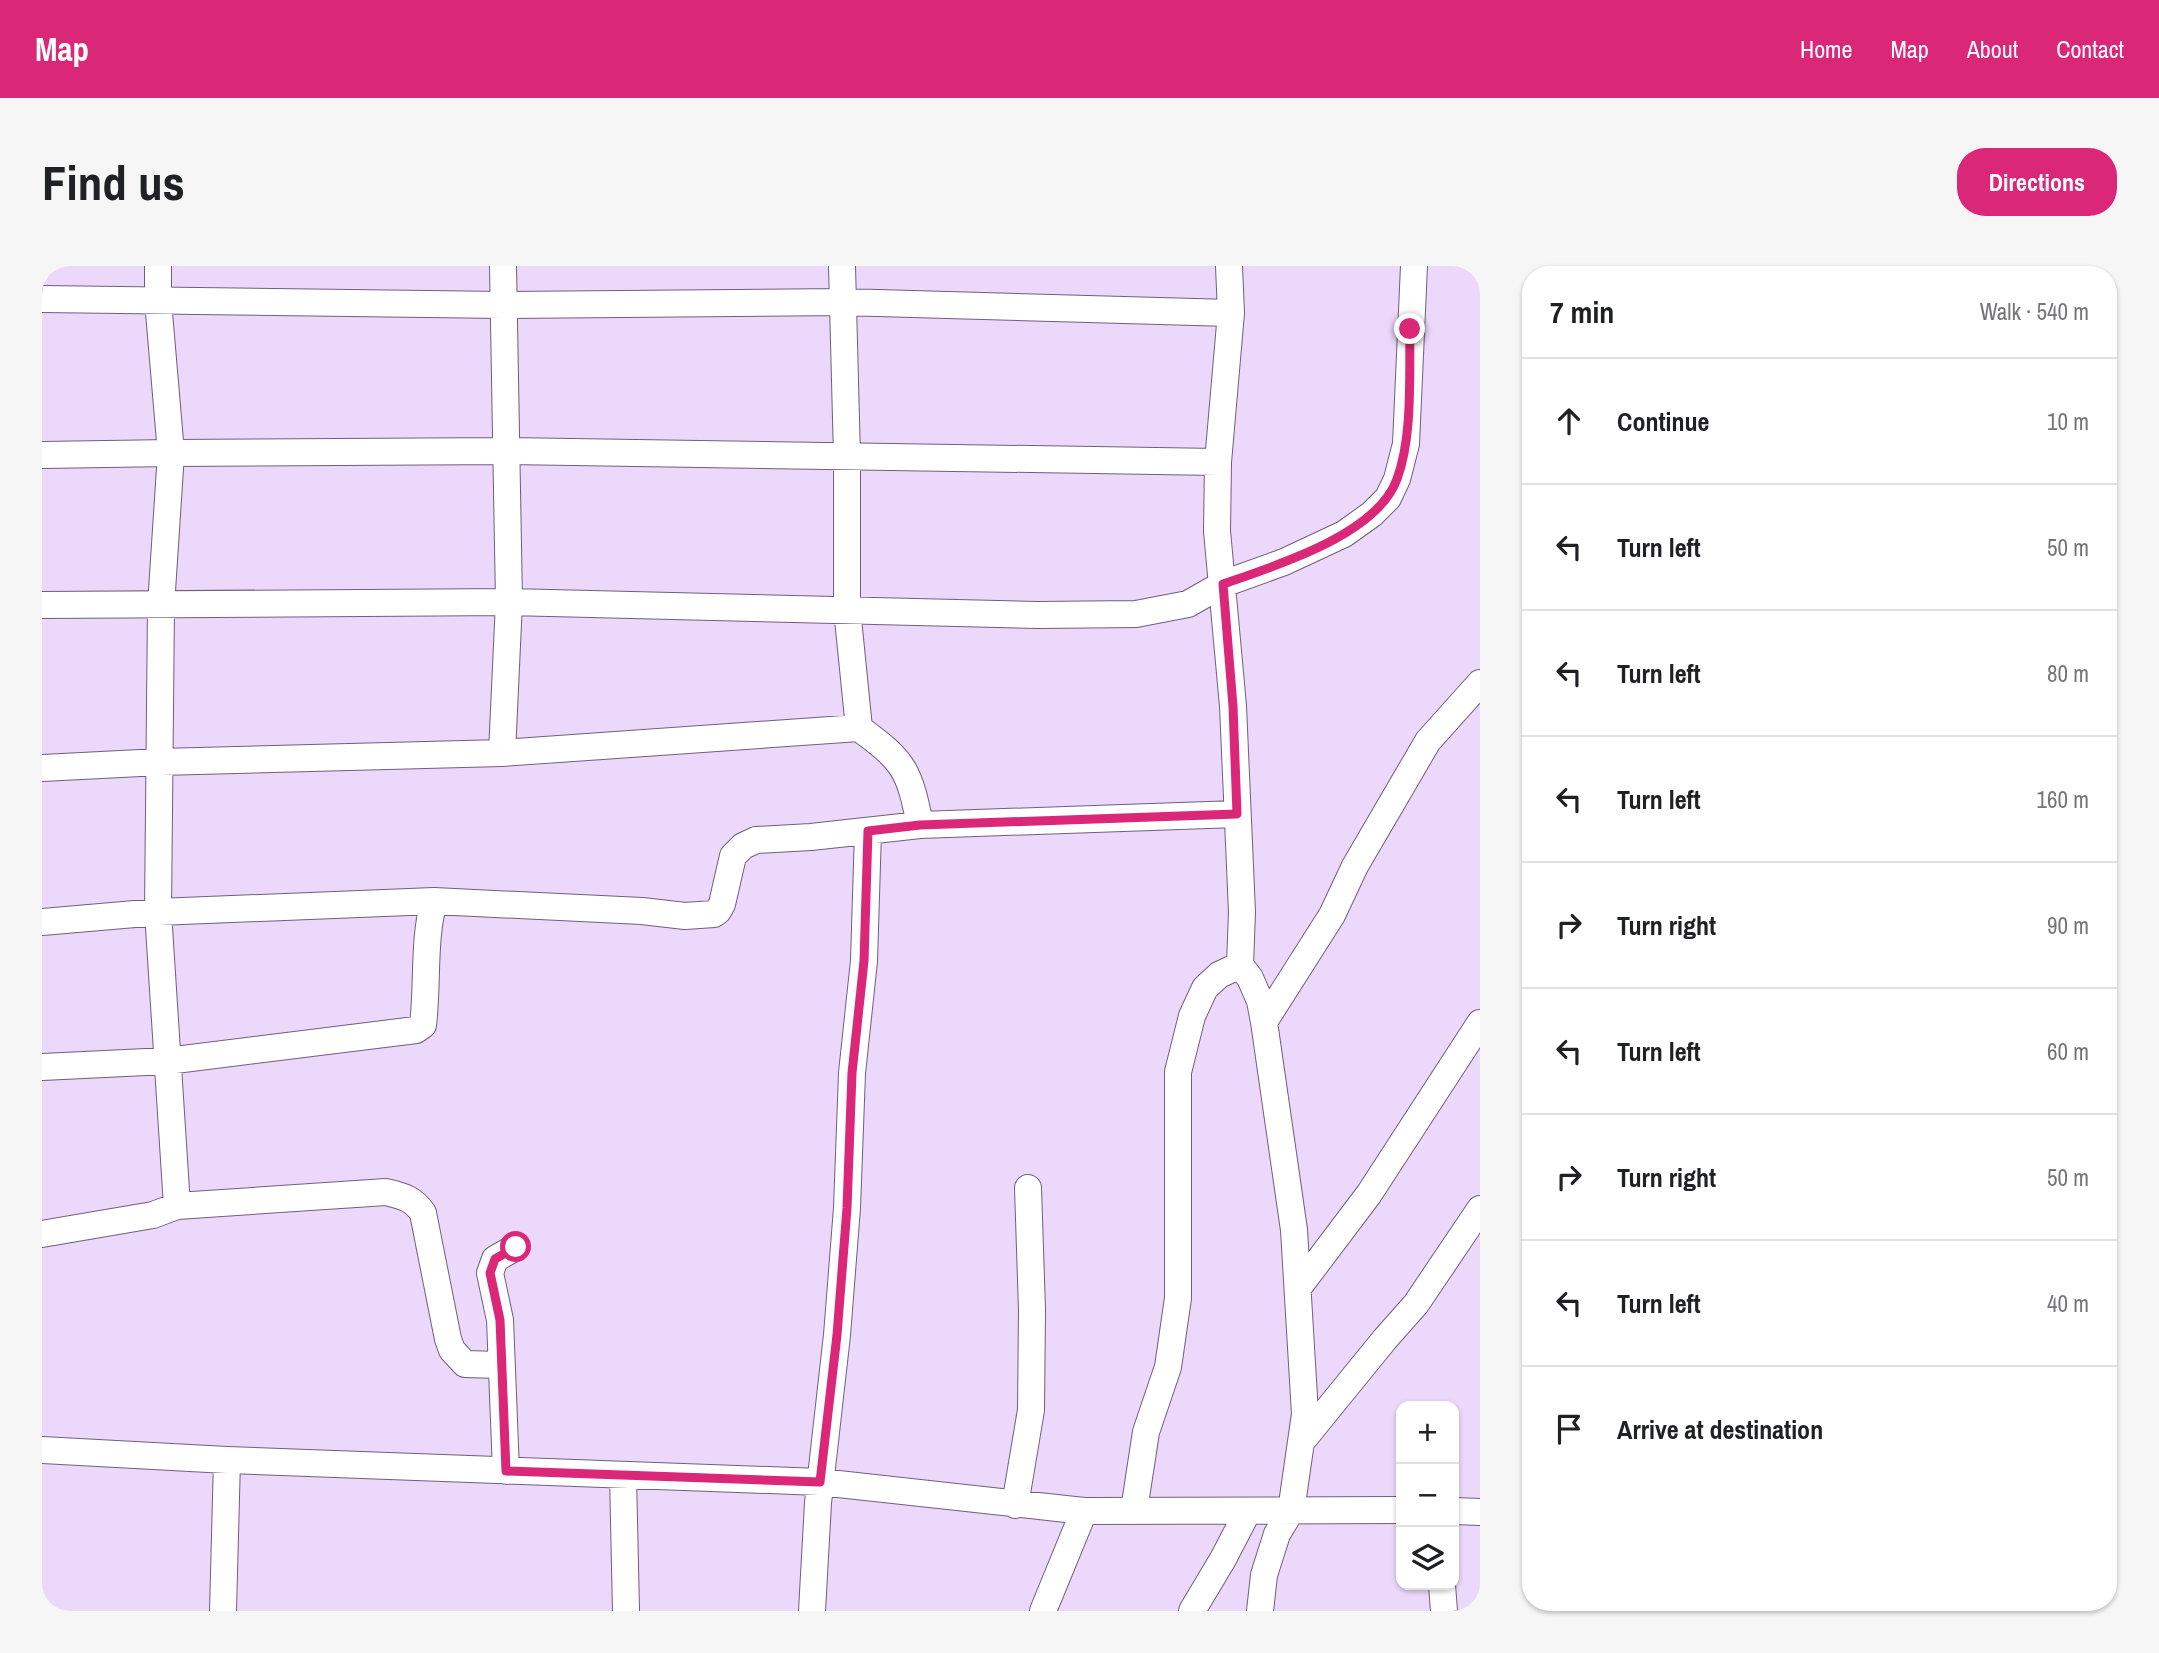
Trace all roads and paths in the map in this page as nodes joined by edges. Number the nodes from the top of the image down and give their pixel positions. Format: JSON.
{"nodes":[{"id":1,"x":158,"y":266,"type":"edge"},
{"id":2,"x":503,"y":266,"type":"edge"},
{"id":3,"x":842,"y":266,"type":"edge"},
{"id":4,"x":1228,"y":266,"type":"edge"},
{"id":5,"x":1414,"y":266,"type":"edge"},
{"id":6,"x":42,"y":299,"type":"edge"},
{"id":7,"x":158,"y":301,"type":"junction"},
{"id":8,"x":842,"y":302,"type":"junction"},
{"id":9,"x":504,"y":305,"type":"junction"},
{"id":10,"x":1231,"y":313,"type":"junction"},
{"id":11,"x":508,"y":451,"type":"junction"},
{"id":12,"x":171,"y":453,"type":"junction"},
{"id":13,"x":42,"y":456,"type":"edge"},
{"id":14,"x":847,"y":457,"type":"junction"},
{"id":15,"x":1219,"y":463,"type":"junction"},
{"id":16,"x":1223,"y":584,"type":"junction"},
{"id":17,"x":509,"y":602,"type":"junction"},
{"id":18,"x":42,"y":605,"type":"edge"},
{"id":19,"x":161,"y":606,"type":"junction"},
{"id":20,"x":847,"y":609,"type":"junction"},
{"id":21,"x":1480,"y":683,"type":"edge"},
{"id":22,"x":859,"y":728,"type":"junction"},
{"id":23,"x":502,"y":753,"type":"junction"},
{"id":24,"x":160,"y":762,"type":"junction"},
{"id":25,"x":42,"y":768,"type":"edge"},
{"id":26,"x":1237,"y":814,"type":"junction"},
{"id":27,"x":920,"y":825,"type":"junction"},
{"id":28,"x":868,"y":831,"type":"junction"},
{"id":29,"x":434,"y":901,"type":"junction"},
{"id":30,"x":158,"y":912,"type":"junction"},
{"id":31,"x":42,"y":922,"type":"edge"},
{"id":32,"x":1240,"y":965,"type":"junction"},
{"id":33,"x":1264,"y":1022,"type":"junction"},
{"id":34,"x":1480,"y":1023,"type":"edge"},
{"id":35,"x":167,"y":1061,"type":"junction"},
{"id":36,"x":42,"y":1067,"type":"edge"},
{"id":37,"x":1028,"y":1188,"type":"dead end"},
{"id":38,"x":177,"y":1206,"type":"junction"},
{"id":39,"x":1480,"y":1209,"type":"edge"},
{"id":40,"x":42,"y":1234,"type":"edge"},
{"id":41,"x":516,"y":1247,"type":"dead end"},
{"id":42,"x":1298,"y":1288,"type":"junction"},
{"id":43,"x":501,"y":1365,"type":"junction"},
{"id":44,"x":1301,"y":1442,"type":"junction"},
{"id":45,"x":42,"y":1450,"type":"edge"},
{"id":46,"x":227,"y":1460,"type":"junction"},
{"id":47,"x":506,"y":1471,"type":"junction"},
{"id":48,"x":623,"y":1475,"type":"junction"},
{"id":49,"x":820,"y":1482,"type":"junction"},
{"id":50,"x":1015,"y":1505,"type":"junction"},
{"id":51,"x":1134,"y":1510,"type":"junction"},
{"id":52,"x":1396,"y":1510,"type":"edge"},
{"id":53,"x":1084,"y":1511,"type":"junction"},
{"id":54,"x":1248,"y":1511,"type":"junction"},
{"id":55,"x":1291,"y":1511,"type":"junction"},
{"id":56,"x":1459,"y":1511,"type":"edge"},
{"id":57,"x":1480,"y":1512,"type":"edge"},
{"id":58,"x":1442,"y":1590,"type":"edge"},
{"id":59,"x":223,"y":1611,"type":"edge"},
{"id":60,"x":626,"y":1611,"type":"edge"},
{"id":61,"x":812,"y":1611,"type":"edge"},
{"id":62,"x":1043,"y":1611,"type":"edge"},
{"id":63,"x":1192,"y":1611,"type":"edge"},
{"id":64,"x":1261,"y":1611,"type":"edge"},
{"id":65,"x":1444,"y":1611,"type":"edge"}],
"edges":[{"from":1,"to":7,"type":"street"},
{"from":2,"to":9,"type":"street"},
{"from":3,"to":8,"type":"street"},
{"from":4,"to":10,"type":"street"},
{"from":5,"to":16,"type":"street"},
{"from":6,"to":7,"type":"street"},
{"from":7,"to":9,"type":"street"},
{"from":7,"to":12,"type":"street"},
{"from":8,"to":9,"type":"street"},
{"from":8,"to":10,"type":"street"},
{"from":8,"to":14,"type":"street"},
{"from":9,"to":11,"type":"street"},
{"from":10,"to":15,"type":"street"},
{"from":11,"to":12,"type":"street"},
{"from":11,"to":14,"type":"street"},
{"from":11,"to":17,"type":"street"},
{"from":12,"to":13,"type":"street"},
{"from":12,"to":19,"type":"street"},
{"from":14,"to":15,"type":"street"},
{"from":14,"to":20,"type":"street"},
{"from":15,"to":16,"type":"street"},
{"from":16,"to":20,"type":"street"},
{"from":16,"to":26,"type":"street"},
{"from":17,"to":19,"type":"street"},
{"from":17,"to":20,"type":"street"},
{"from":17,"to":23,"type":"street"},
{"from":18,"to":19,"type":"street"},
{"from":19,"to":24,"type":"street"},
{"from":20,"to":22,"type":"street"},
{"from":21,"to":33,"type":"street"},
{"from":22,"to":23,"type":"street"},
{"from":22,"to":27,"type":"street"},
{"from":23,"to":24,"type":"street"},
{"from":24,"to":25,"type":"street"},
{"from":24,"to":30,"type":"street"},
{"from":26,"to":27,"type":"street"},
{"from":26,"to":32,"type":"street"},
{"from":27,"to":28,"type":"street"},
{"from":28,"to":29,"type":"street"},
{"from":28,"to":49,"type":"street"},
{"from":29,"to":30,"type":"street"},
{"from":29,"to":35,"type":"street"},
{"from":30,"to":31,"type":"street"},
{"from":30,"to":35,"type":"street"},
{"from":32,"to":33,"type":"street"},
{"from":32,"to":51,"type":"street"},
{"from":33,"to":42,"type":"street"},
{"from":34,"to":42,"type":"street"},
{"from":35,"to":36,"type":"street"},
{"from":35,"to":38,"type":"street"},
{"from":37,"to":50,"type":"street"},
{"from":38,"to":40,"type":"street"},
{"from":38,"to":43,"type":"street"},
{"from":39,"to":44,"type":"street"},
{"from":41,"to":43,"type":"street"},
{"from":42,"to":44,"type":"street"},
{"from":43,"to":47,"type":"street"},
{"from":44,"to":55,"type":"street"},
{"from":45,"to":46,"type":"street"},
{"from":46,"to":47,"type":"street"},
{"from":46,"to":59,"type":"street"},
{"from":47,"to":48,"type":"street"},
{"from":48,"to":49,"type":"street"},
{"from":48,"to":60,"type":"street"},
{"from":49,"to":50,"type":"street"},
{"from":49,"to":61,"type":"street"},
{"from":50,"to":53,"type":"street"},
{"from":51,"to":53,"type":"street"},
{"from":51,"to":54,"type":"street"},
{"from":52,"to":55,"type":"street"},
{"from":53,"to":62,"type":"street"},
{"from":54,"to":55,"type":"street"},
{"from":54,"to":63,"type":"street"},
{"from":55,"to":64,"type":"street"},
{"from":56,"to":57,"type":"street"},
{"from":58,"to":65,"type":"street"}]}
